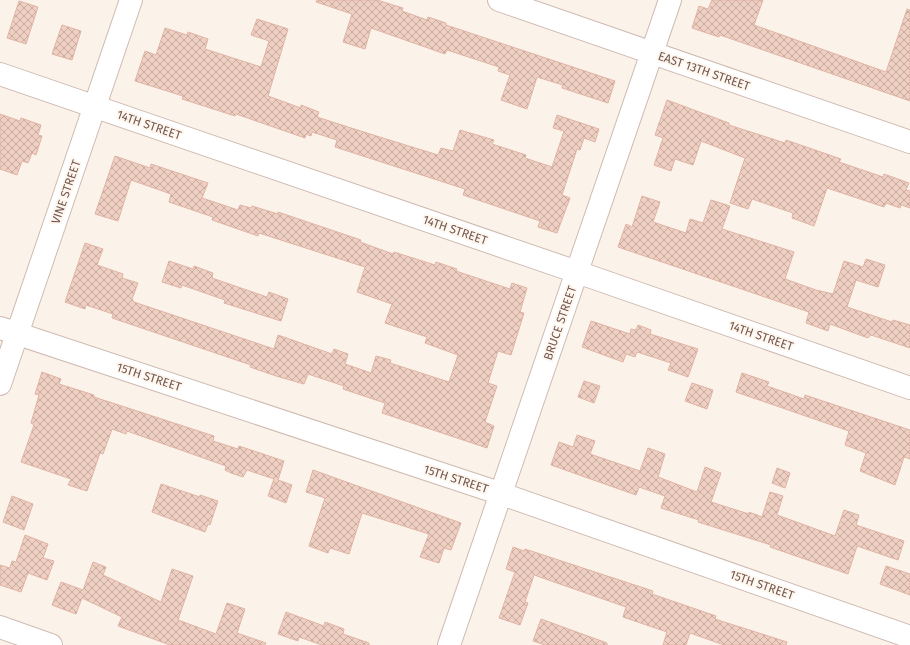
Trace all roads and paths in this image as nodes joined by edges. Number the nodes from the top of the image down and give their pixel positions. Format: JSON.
{"nodes":[{"id":1,"x":131,"y":0,"type":"edge"},
{"id":2,"x":499,"y":0,"type":"edge"},
{"id":3,"x":670,"y":0,"type":"edge"},
{"id":4,"x":652,"y":53,"type":"junction"},
{"id":5,"x":0,"y":74,"type":"edge"},
{"id":6,"x":95,"y":107,"type":"junction"},
{"id":7,"x":910,"y":142,"type":"edge"},
{"id":8,"x":577,"y":272,"type":"junction"},
{"id":9,"x":9,"y":331,"type":"edge"},
{"id":10,"x":0,"y":384,"type":"edge"},
{"id":11,"x":910,"y":388,"type":"edge"},
{"id":12,"x":502,"y":494,"type":"junction"},
{"id":13,"x":0,"y":627,"type":"edge"},
{"id":14,"x":910,"y":637,"type":"edge"},
{"id":15,"x":52,"y":645,"type":"edge"},
{"id":16,"x":449,"y":645,"type":"edge"}],
"edges":[{"from":1,"to":6,"type":"street","name":"VINE STREET"},
{"from":2,"to":4,"type":"street","name":"EAST 13TH STREET"},
{"from":3,"to":4,"type":"street","name":"BRUCE STREET"},
{"from":4,"to":7,"type":"street","name":"EAST 13TH STREET"},
{"from":4,"to":8,"type":"street","name":"BRUCE STREET"},
{"from":5,"to":6,"type":"street","name":"14TH STREET"},
{"from":6,"to":8,"type":"street","name":"14TH STREET"},
{"from":6,"to":9,"type":"street","name":"VINE STREET"},
{"from":8,"to":11,"type":"street","name":"14TH STREET"},
{"from":8,"to":12,"type":"street","name":"BRUCE STREET"},
{"from":9,"to":10,"type":"street","name":"VINE STREET"},
{"from":9,"to":12,"type":"street","name":"15TH STREET"},
{"from":12,"to":14,"type":"street","name":"15TH STREET"},
{"from":12,"to":16,"type":"street","name":"BRUCE STREET"},
{"from":13,"to":15,"type":"street"}]}
